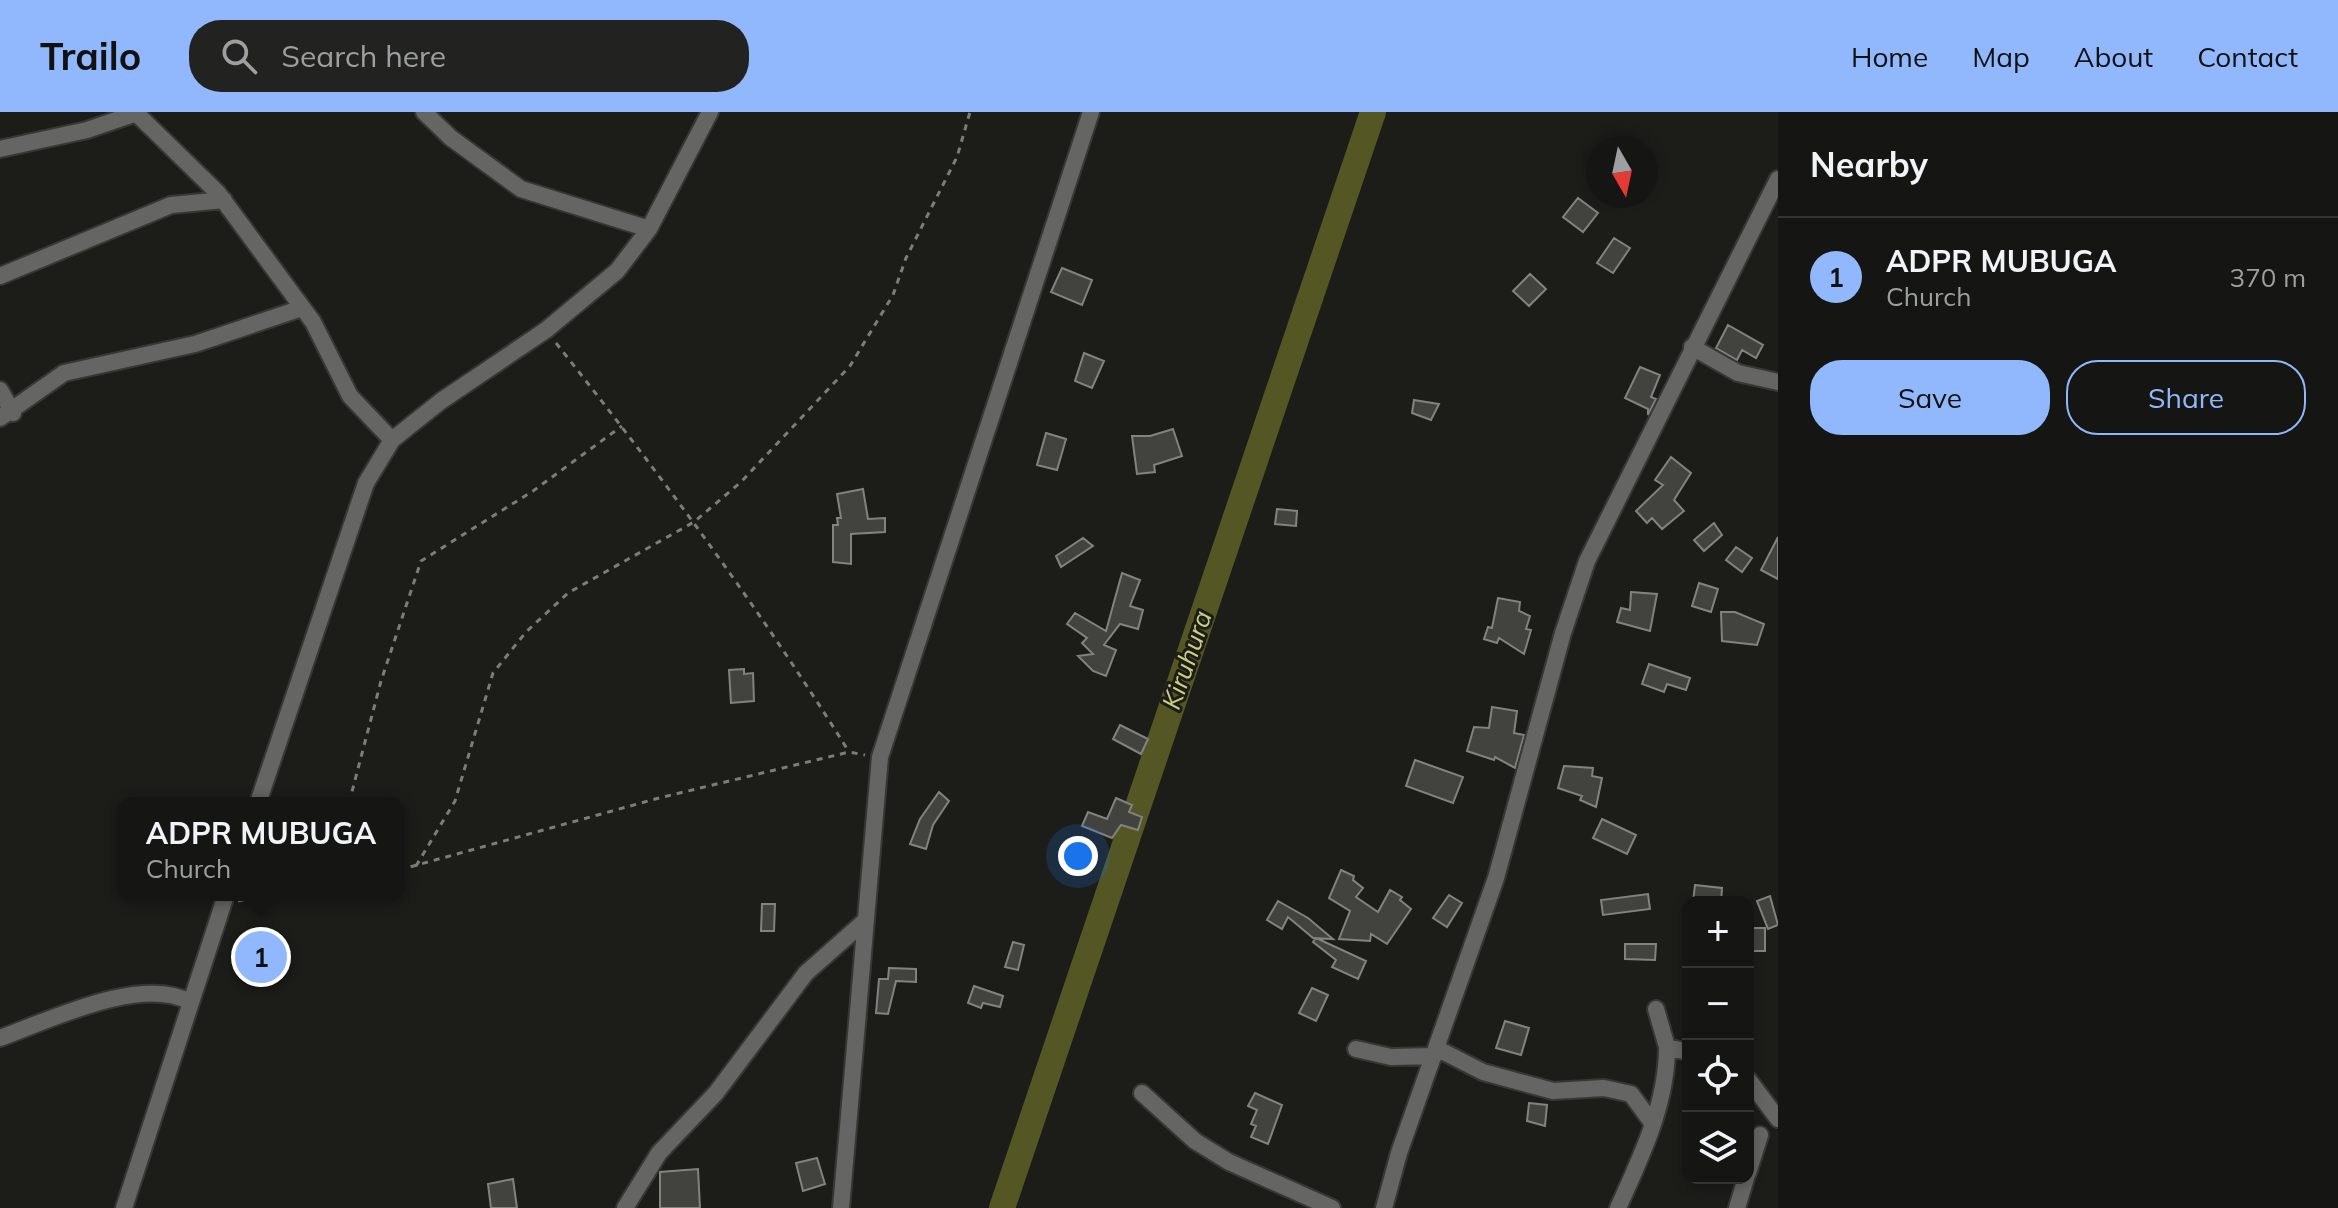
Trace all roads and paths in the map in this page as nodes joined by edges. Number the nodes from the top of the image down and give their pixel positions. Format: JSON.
{"nodes":[{"id":1,"x":424,"y":112,"type":"edge"},
{"id":2,"x":710,"y":112,"type":"edge"},
{"id":3,"x":970,"y":112,"type":"edge"},
{"id":4,"x":1091,"y":112,"type":"edge"},
{"id":5,"x":135,"y":113,"type":"edge"},
{"id":6,"x":0,"y":149,"type":"edge"},
{"id":7,"x":1778,"y":179,"type":"edge"},
{"id":8,"x":224,"y":200,"type":"junction"},
{"id":9,"x":649,"y":229,"type":"junction"},
{"id":10,"x":0,"y":276,"type":"edge"},
{"id":11,"x":302,"y":308,"type":"junction"},
{"id":12,"x":546,"y":330,"type":"junction"},
{"id":13,"x":1692,"y":347,"type":"junction"},
{"id":14,"x":1778,"y":382,"type":"edge"},
{"id":15,"x":0,"y":390,"type":"edge"},
{"id":16,"x":6,"y":416,"type":"edge"},
{"id":17,"x":622,"y":426,"type":"junction"},
{"id":18,"x":392,"y":440,"type":"junction"},
{"id":19,"x":694,"y":522,"type":"junction"},
{"id":20,"x":849,"y":752,"type":"junction"},
{"id":21,"x":880,"y":757,"type":"junction"},
{"id":22,"x":260,"y":797,"type":"edge"},
{"id":23,"x":351,"y":797,"type":"edge"},
{"id":24,"x":416,"y":866,"type":"junction"},
{"id":25,"x":405,"y":869,"type":"edge"},
{"id":26,"x":224,"y":901,"type":"edge"},
{"id":27,"x":866,"y":920,"type":"junction"},
{"id":28,"x":190,"y":1002,"type":"junction"},
{"id":29,"x":1656,"y":1009,"type":"dead end"},
{"id":30,"x":0,"y":1038,"type":"edge"},
{"id":31,"x":1667,"y":1047,"type":"junction"},
{"id":32,"x":1356,"y":1049,"type":"dead end"},
{"id":33,"x":1682,"y":1051,"type":"edge"},
{"id":34,"x":1435,"y":1052,"type":"junction"},
{"id":35,"x":1754,"y":1087,"type":"edge"},
{"id":36,"x":1142,"y":1093,"type":"dead end"},
{"id":37,"x":1778,"y":1119,"type":"edge"},
{"id":38,"x":1653,"y":1124,"type":"junction"},
{"id":39,"x":1760,"y":1135,"type":"dead end"},
{"id":40,"x":1754,"y":1154,"type":"edge"},
{"id":41,"x":1744,"y":1184,"type":"edge"},
{"id":42,"x":124,"y":1208,"type":"edge"},
{"id":43,"x":625,"y":1208,"type":"edge"},
{"id":44,"x":841,"y":1208,"type":"edge"},
{"id":45,"x":1332,"y":1208,"type":"edge"},
{"id":46,"x":1384,"y":1208,"type":"edge"},
{"id":47,"x":1618,"y":1208,"type":"edge"},
{"id":48,"x":1737,"y":1208,"type":"edge"}],
"edges":[{"from":1,"to":9,"type":"street"},
{"from":2,"to":9,"type":"street"},
{"from":3,"to":19,"type":"path"},
{"from":4,"to":21,"type":"street"},
{"from":5,"to":6,"type":"street"},
{"from":5,"to":8,"type":"street"},
{"from":7,"to":13,"type":"street"},
{"from":8,"to":10,"type":"street"},
{"from":8,"to":11,"type":"street"},
{"from":9,"to":12,"type":"street"},
{"from":11,"to":16,"type":"street"},
{"from":11,"to":18,"type":"street"},
{"from":12,"to":17,"type":"path"},
{"from":12,"to":18,"type":"street"},
{"from":13,"to":14,"type":"street"},
{"from":13,"to":34,"type":"street"},
{"from":15,"to":16,"type":"street"},
{"from":17,"to":19,"type":"path"},
{"from":17,"to":23,"type":"path"},
{"from":18,"to":22,"type":"street"},
{"from":19,"to":20,"type":"path"},
{"from":19,"to":24,"type":"path"},
{"from":20,"to":21,"type":"path"},
{"from":20,"to":24,"type":"path"},
{"from":21,"to":27,"type":"street"},
{"from":24,"to":25,"type":"path"},
{"from":26,"to":28,"type":"street"},
{"from":27,"to":43,"type":"street"},
{"from":27,"to":44,"type":"street"},
{"from":28,"to":30,"type":"street"},
{"from":28,"to":42,"type":"street"},
{"from":29,"to":31,"type":"street"},
{"from":31,"to":33,"type":"street"},
{"from":31,"to":38,"type":"street"},
{"from":32,"to":34,"type":"street"},
{"from":34,"to":38,"type":"street"},
{"from":34,"to":46,"type":"street"},
{"from":35,"to":37,"type":"street"},
{"from":36,"to":45,"type":"street"},
{"from":38,"to":47,"type":"street"},
{"from":39,"to":40,"type":"street"},
{"from":41,"to":48,"type":"street"}]}
